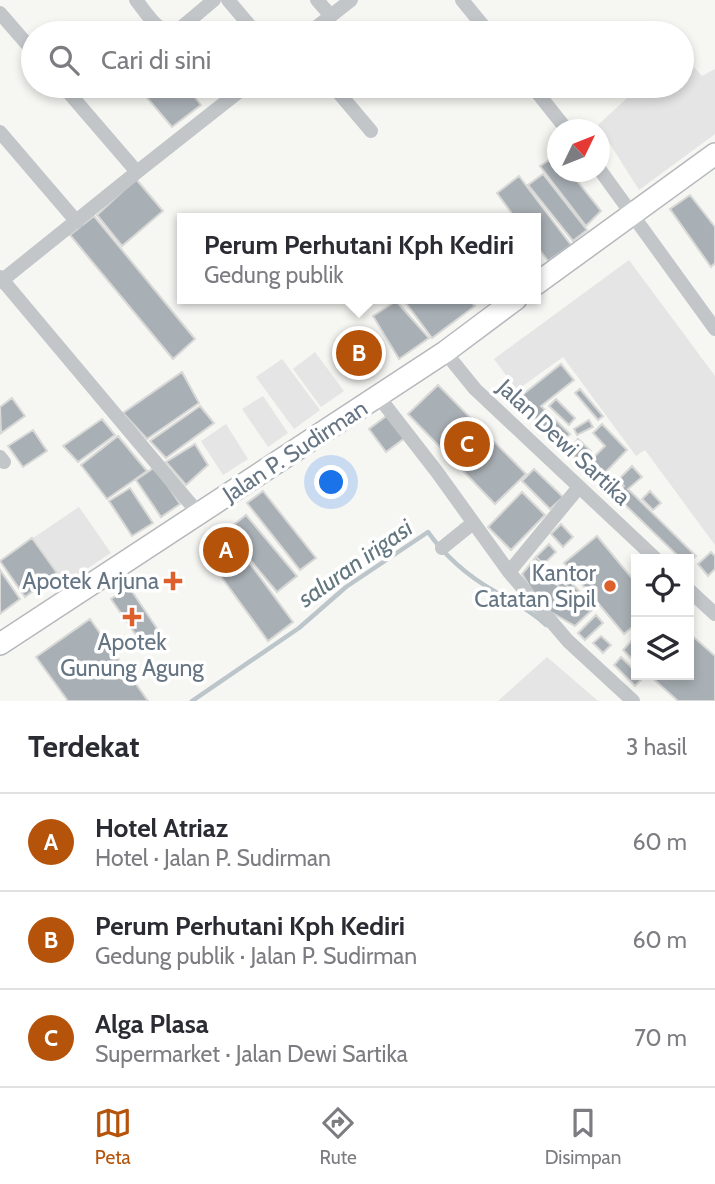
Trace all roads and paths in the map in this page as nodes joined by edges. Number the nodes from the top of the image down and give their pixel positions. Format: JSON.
{"nodes":[{"id":1,"x":136,"y":0,"type":"edge"},
{"id":2,"x":214,"y":0,"type":"edge"},
{"id":3,"x":228,"y":0,"type":"edge"},
{"id":4,"x":317,"y":0,"type":"edge"},
{"id":5,"x":351,"y":0,"type":"edge"},
{"id":6,"x":462,"y":0,"type":"edge"},
{"id":7,"x":0,"y":13,"type":"edge"},
{"id":8,"x":331,"y":16,"type":"junction"},
{"id":9,"x":154,"y":21,"type":"edge"},
{"id":10,"x":189,"y":21,"type":"edge"},
{"id":11,"x":246,"y":21,"type":"edge"},
{"id":12,"x":325,"y":21,"type":"edge"},
{"id":13,"x":479,"y":21,"type":"edge"},
{"id":14,"x":21,"y":37,"type":"edge"},
{"id":15,"x":73,"y":98,"type":"edge"},
{"id":16,"x":231,"y":98,"type":"edge"},
{"id":17,"x":343,"y":98,"type":"edge"},
{"id":18,"x":542,"y":98,"type":"edge"},
{"id":19,"x":559,"y":119,"type":"edge"},
{"id":20,"x":371,"y":131,"type":"dead end"},
{"id":21,"x":0,"y":132,"type":"edge"},
{"id":22,"x":715,"y":154,"type":"edge"},
{"id":23,"x":137,"y":172,"type":"junction"},
{"id":24,"x":608,"y":182,"type":"edge"},
{"id":25,"x":631,"y":214,"type":"junction"},
{"id":26,"x":76,"y":222,"type":"junction"},
{"id":27,"x":1,"y":280,"type":"edge"},
{"id":28,"x":541,"y":280,"type":"edge"},
{"id":29,"x":509,"y":304,"type":"edge"},
{"id":30,"x":715,"y":328,"type":"edge"},
{"id":31,"x":445,"y":352,"type":"junction"},
{"id":32,"x":378,"y":396,"type":"junction"},
{"id":33,"x":579,"y":487,"type":"junction"},
{"id":34,"x":199,"y":514,"type":"junction"},
{"id":35,"x":473,"y":523,"type":"junction"},
{"id":36,"x":442,"y":548,"type":"dead end"},
{"id":37,"x":651,"y":554,"type":"edge"},
{"id":38,"x":509,"y":572,"type":"junction"},
{"id":39,"x":694,"y":595,"type":"edge"},
{"id":40,"x":715,"y":614,"type":"edge"},
{"id":41,"x":0,"y":644,"type":"edge"},
{"id":42,"x":633,"y":701,"type":"edge"}],
"edges":[{"from":1,"to":9,"type":"street"},
{"from":2,"to":10,"type":"street"},
{"from":3,"to":11,"type":"street"},
{"from":4,"to":8,"type":"street"},
{"from":5,"to":8,"type":"street"},
{"from":6,"to":13,"type":"street"},
{"from":7,"to":14,"type":"street"},
{"from":8,"to":12,"type":"street"},
{"from":15,"to":23,"type":"street"},
{"from":16,"to":23,"type":"street"},
{"from":17,"to":20,"type":"street"},
{"from":18,"to":19,"type":"street"},
{"from":21,"to":26,"type":"street"},
{"from":22,"to":25,"type":"highway"},
{"from":23,"to":26,"type":"street"},
{"from":24,"to":25,"type":"street"},
{"from":25,"to":28,"type":"highway"},
{"from":25,"to":30,"type":"street"},
{"from":26,"to":27,"type":"street"},
{"from":27,"to":34,"type":"street"},
{"from":29,"to":31,"type":"highway","name":"Jalan P. Sudirman"},
{"from":31,"to":32,"type":"highway","name":"Jalan P. Sudirman"},
{"from":31,"to":33,"type":"street","name":"Jalan Dewi Sartika"},
{"from":32,"to":34,"type":"highway","name":"Jalan P. Sudirman"},
{"from":32,"to":35,"type":"street"},
{"from":33,"to":37,"type":"street","name":"Jalan Dewi Sartika"},
{"from":33,"to":38,"type":"street"},
{"from":34,"to":41,"type":"highway","name":"Jalan P. Sudirman"},
{"from":35,"to":36,"type":"street"},
{"from":35,"to":38,"type":"street"},
{"from":38,"to":42,"type":"street"},
{"from":39,"to":40,"type":"street"}]}
